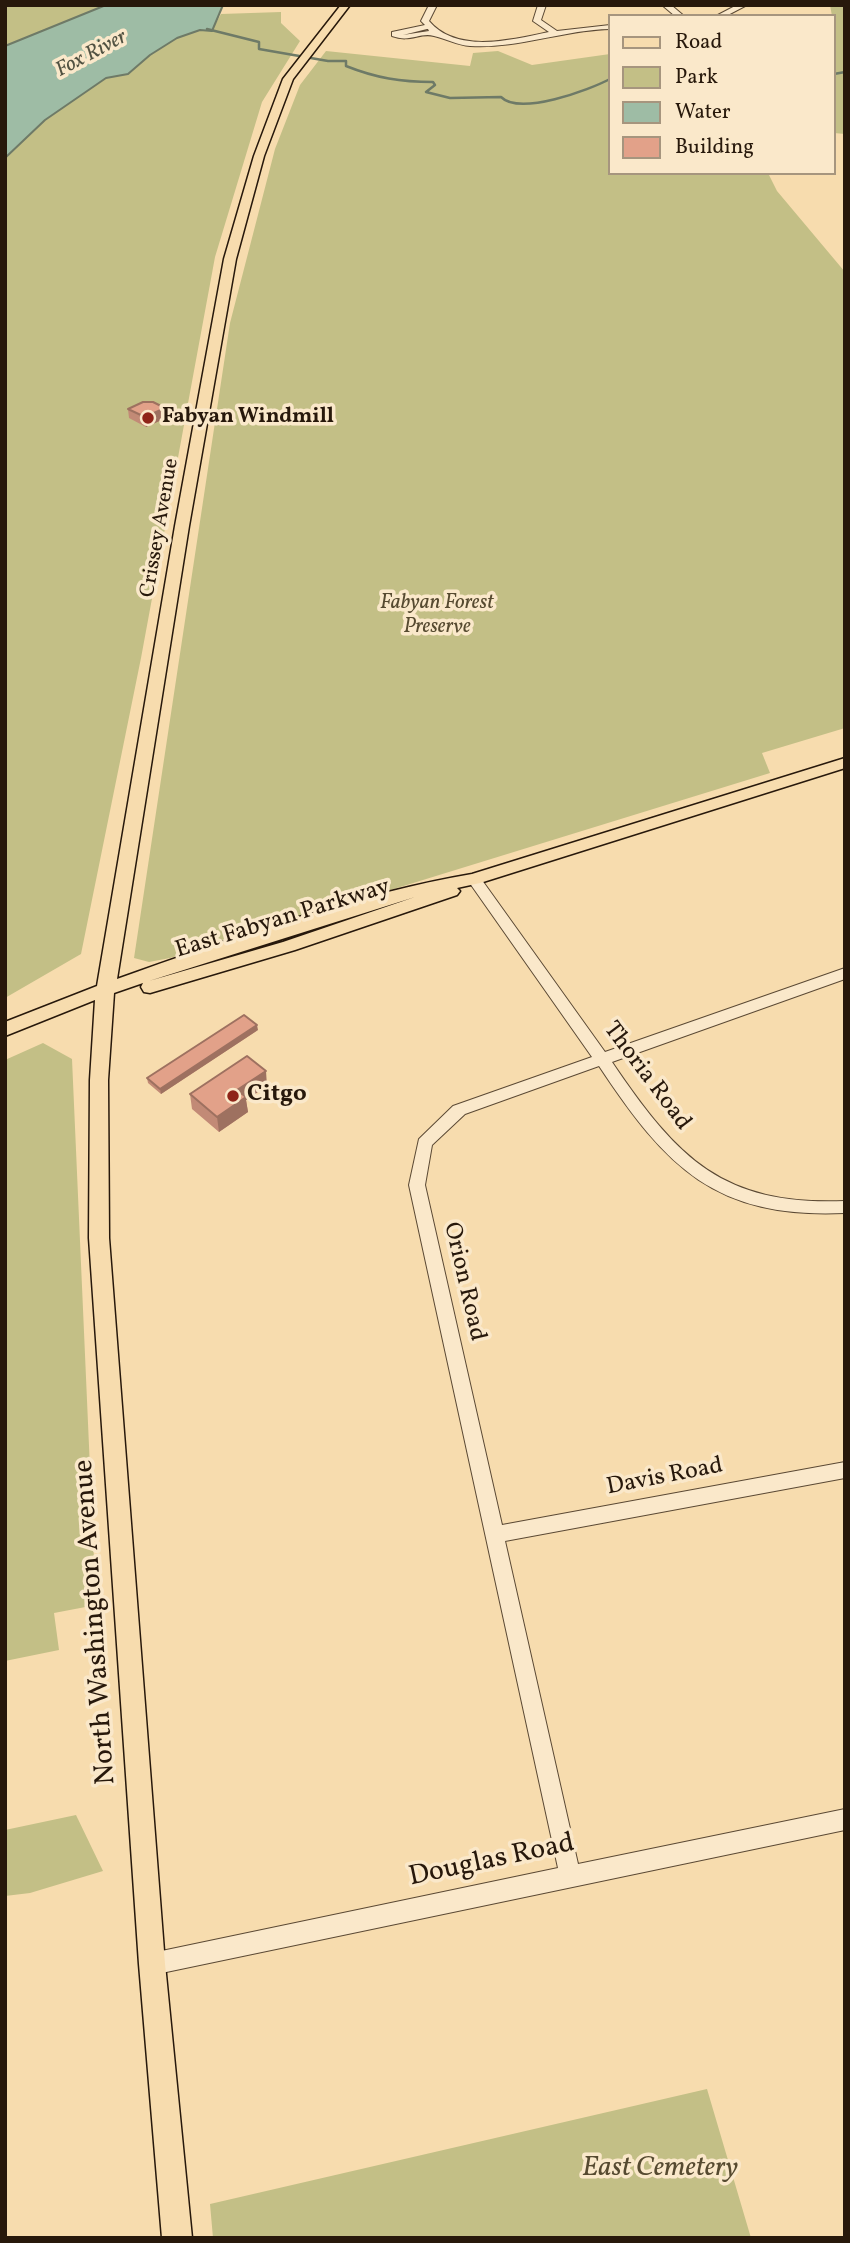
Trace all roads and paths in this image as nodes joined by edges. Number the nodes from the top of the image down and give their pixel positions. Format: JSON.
{"nodes":[{"id":1,"x":346,"y":5,"type":"edge"},
{"id":2,"x":433,"y":5,"type":"edge"},
{"id":3,"x":542,"y":5,"type":"edge"},
{"id":4,"x":743,"y":5,"type":"edge"},
{"id":5,"x":724,"y":14,"type":"edge"},
{"id":6,"x":427,"y":27,"type":"junction"},
{"id":7,"x":608,"y":27,"type":"edge"},
{"id":8,"x":435,"y":32,"type":"junction"},
{"id":9,"x":555,"y":33,"type":"junction"},
{"id":10,"x":845,"y":763,"type":"edge"},
{"id":11,"x":474,"y":879,"type":"junction"},
{"id":12,"x":845,"y":973,"type":"edge"},
{"id":13,"x":105,"y":994,"type":"junction"},
{"id":14,"x":5,"y":1029,"type":"edge"},
{"id":15,"x":5,"y":1043,"type":"edge"},
{"id":16,"x":602,"y":1059,"type":"junction"},
{"id":17,"x":845,"y":1207,"type":"edge"},
{"id":18,"x":845,"y":1470,"type":"edge"},
{"id":19,"x":495,"y":1535,"type":"junction"},
{"id":20,"x":845,"y":1819,"type":"edge"},
{"id":21,"x":570,"y":1876,"type":"junction"},
{"id":22,"x":152,"y":1964,"type":"junction"},
{"id":23,"x":177,"y":2238,"type":"edge"}],
"edges":[{"from":1,"to":13,"type":"main road","name":"Crissey Avenue"},
{"from":2,"to":6,"type":"street"},
{"from":3,"to":9,"type":"street"},
{"from":4,"to":5,"type":"street"},
{"from":6,"to":8,"type":"street"},
{"from":6,"to":8,"type":"street"},
{"from":7,"to":9,"type":"street"},
{"from":8,"to":9,"type":"street"},
{"from":10,"to":11,"type":"main road","name":"East Fabyan Parkway"},
{"from":11,"to":13,"type":"main road","name":"East Fabyan Parkway"},
{"from":11,"to":16,"type":"street","name":"Thoria Road"},
{"from":12,"to":16,"type":"street","name":"Orion Road"},
{"from":13,"to":14,"type":"main road"},
{"from":13,"to":15,"type":"main road"},
{"from":13,"to":22,"type":"main road","name":"North Washington Avenue"},
{"from":16,"to":17,"type":"street","name":"Thoria Road"},
{"from":16,"to":19,"type":"street","name":"Orion Road"},
{"from":18,"to":19,"type":"street","name":"Davis Road"},
{"from":19,"to":21,"type":"street","name":"Orion Road"},
{"from":20,"to":21,"type":"street","name":"Douglas Road"},
{"from":21,"to":22,"type":"street","name":"Douglas Road"},
{"from":22,"to":23,"type":"main road","name":"North Washington Avenue"}]}
